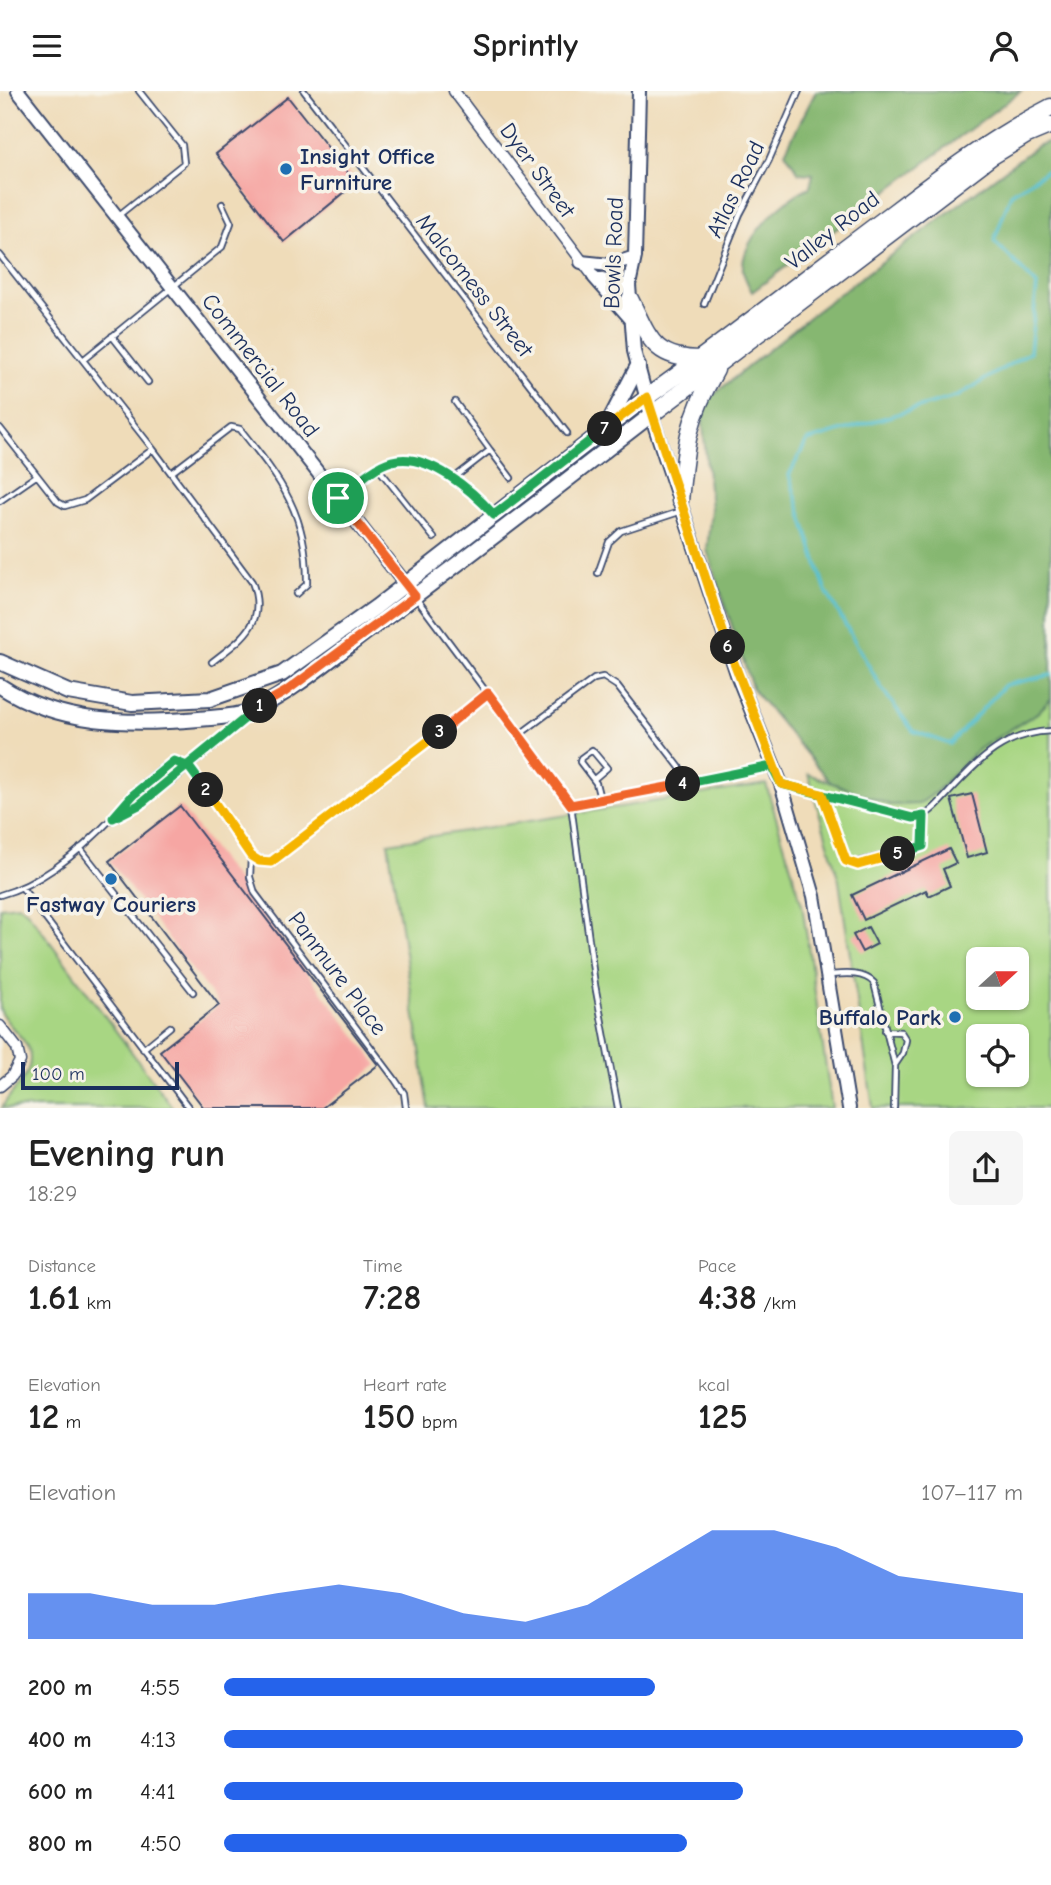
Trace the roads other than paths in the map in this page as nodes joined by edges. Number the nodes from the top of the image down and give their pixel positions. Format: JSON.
{"nodes":[{"id":1,"x":18,"y":91,"type":"edge"},
{"id":2,"x":139,"y":91,"type":"edge"},
{"id":3,"x":304,"y":91,"type":"edge"},
{"id":4,"x":454,"y":91,"type":"edge"},
{"id":5,"x":639,"y":91,"type":"edge"},
{"id":6,"x":799,"y":91,"type":"edge"},
{"id":7,"x":1051,"y":107,"type":"edge"},
{"id":8,"x":1051,"y":125,"type":"edge"},
{"id":9,"x":222,"y":204,"type":"dead end"},
{"id":10,"x":116,"y":217,"type":"junction"},
{"id":11,"x":0,"y":255,"type":"edge"},
{"id":12,"x":635,"y":257,"type":"junction"},
{"id":13,"x":581,"y":262,"type":"junction"},
{"id":14,"x":594,"y":277,"type":"junction"},
{"id":15,"x":173,"y":286,"type":"junction"},
{"id":16,"x":629,"y":292,"type":"junction"},
{"id":17,"x":704,"y":304,"type":"dead end"},
{"id":18,"x":631,"y":320,"type":"junction"},
{"id":19,"x":112,"y":336,"type":"junction"},
{"id":20,"x":701,"y":359,"type":"junction"},
{"id":21,"x":83,"y":360,"type":"junction"},
{"id":22,"x":721,"y":361,"type":"junction"},
{"id":23,"x":638,"y":366,"type":"junction"},
{"id":24,"x":148,"y":382,"type":"dead end"},
{"id":25,"x":647,"y":397,"type":"junction"},
{"id":26,"x":455,"y":402,"type":"dead end"},
{"id":27,"x":651,"y":415,"type":"junction"},
{"id":28,"x":0,"y":428,"type":"edge"},
{"id":29,"x":606,"y":428,"type":"junction"},
{"id":30,"x":567,"y":433,"type":"dead end"},
{"id":31,"x":153,"y":449,"type":"junction"},
{"id":32,"x":490,"y":450,"type":"junction"},
{"id":33,"x":378,"y":468,"type":"junction"},
{"id":34,"x":171,"y":473,"type":"junction"},
{"id":35,"x":37,"y":476,"type":"junction"},
{"id":36,"x":454,"y":478,"type":"junction"},
{"id":37,"x":511,"y":478,"type":"dead end"},
{"id":38,"x":338,"y":498,"type":"junction"},
{"id":39,"x":0,"y":501,"type":"edge"},
{"id":40,"x":681,"y":506,"type":"junction"},
{"id":41,"x":494,"y":515,"type":"junction"},
{"id":42,"x":434,"y":538,"type":"dead end"},
{"id":43,"x":598,"y":573,"type":"dead end"},
{"id":44,"x":405,"y":583,"type":"junction"},
{"id":45,"x":296,"y":594,"type":"dead end"},
{"id":46,"x":415,"y":596,"type":"junction"},
{"id":47,"x":0,"y":662,"type":"edge"},
{"id":48,"x":212,"y":662,"type":"dead end"},
{"id":49,"x":0,"y":687,"type":"edge"},
{"id":50,"x":488,"y":693,"type":"junction"},
{"id":51,"x":255,"y":709,"type":"junction"},
{"id":52,"x":1051,"y":731,"type":"edge"},
{"id":53,"x":519,"y":734,"type":"junction"},
{"id":54,"x":772,"y":766,"type":"junction"},
{"id":55,"x":189,"y":767,"type":"junction"},
{"id":56,"x":594,"y":779,"type":"junction"},
{"id":57,"x":691,"y":782,"type":"junction"},
{"id":58,"x":781,"y":784,"type":"junction"},
{"id":59,"x":822,"y":794,"type":"junction"},
{"id":60,"x":600,"y":799,"type":"junction"},
{"id":61,"x":571,"y":805,"type":"junction"},
{"id":62,"x":924,"y":816,"type":"junction"},
{"id":63,"x":113,"y":818,"type":"junction"},
{"id":64,"x":80,"y":848,"type":"junction"},
{"id":65,"x":251,"y":856,"type":"junction"},
{"id":66,"x":23,"y":889,"type":"junction"},
{"id":67,"x":0,"y":895,"type":"edge"},
{"id":68,"x":827,"y":975,"type":"junction"},
{"id":69,"x":193,"y":992,"type":"dead end"},
{"id":70,"x":0,"y":1027,"type":"edge"},
{"id":71,"x":170,"y":1027,"type":"dead end"},
{"id":72,"x":885,"y":1031,"type":"junction"},
{"id":73,"x":143,"y":1049,"type":"junction"},
{"id":74,"x":895,"y":1066,"type":"junction"},
{"id":75,"x":0,"y":1086,"type":"edge"},
{"id":76,"x":189,"y":1108,"type":"edge"},
{"id":77,"x":405,"y":1108,"type":"edge"},
{"id":78,"x":618,"y":1108,"type":"edge"},
{"id":79,"x":849,"y":1108,"type":"edge"},
{"id":80,"x":894,"y":1108,"type":"edge"}],
"edges":[{"from":1,"to":10,"type":"street","name":"Commercial Road"},
{"from":2,"to":10,"type":"lane"},
{"from":3,"to":30,"type":"lane","name":"Malcomess Street"},
{"from":4,"to":13,"type":"street","name":"Dyer Street"},
{"from":5,"to":12,"type":"street","name":"Bowls Road"},
{"from":6,"to":17,"type":"lane","name":"Atlas Road"},
{"from":7,"to":20,"type":"highway","name":"Valley Road"},
{"from":8,"to":22,"type":"highway","name":"Valley Road"},
{"from":9,"to":15,"type":"lane"},
{"from":10,"to":15,"type":"street","name":"Commercial Road"},
{"from":11,"to":21,"type":"lane"},
{"from":12,"to":13,"type":"street"},
{"from":12,"to":16,"type":"street","name":"Bowls Road"},
{"from":13,"to":14,"type":"street","name":"Dyer Street"},
{"from":14,"to":16,"type":"street"},
{"from":14,"to":18,"type":"street"},
{"from":15,"to":19,"type":"lane"},
{"from":15,"to":38,"type":"street","name":"Commercial Road"},
{"from":16,"to":18,"type":"street","name":"Bowls Road"},
{"from":16,"to":20,"type":"highway"},
{"from":18,"to":23,"type":"street","name":"Bowls Road"},
{"from":19,"to":21,"type":"lane"},
{"from":19,"to":24,"type":"lane"},
{"from":20,"to":25,"type":"highway","name":"Valley Road"},
{"from":21,"to":31,"type":"lane"},
{"from":22,"to":27,"type":"highway","name":"Valley Road"},
{"from":22,"to":40,"type":"highway"},
{"from":23,"to":25,"type":"street","name":"Bowls Road"},
{"from":23,"to":29,"type":"main road"},
{"from":25,"to":27,"type":"street","name":"Bowls Road"},
{"from":25,"to":29,"type":"main road"},
{"from":26,"to":32,"type":"lane"},
{"from":27,"to":40,"type":"street","name":"Bowls Road"},
{"from":27,"to":46,"type":"main road"},
{"from":28,"to":35,"type":"lane"},
{"from":29,"to":41,"type":"main road"},
{"from":31,"to":34,"type":"lane"},
{"from":31,"to":35,"type":"lane"},
{"from":32,"to":36,"type":"lane"},
{"from":32,"to":37,"type":"lane"},
{"from":33,"to":36,"type":"lane"},
{"from":33,"to":38,"type":"lane"},
{"from":33,"to":42,"type":"lane"},
{"from":34,"to":45,"type":"lane"},
{"from":34,"to":48,"type":"lane"},
{"from":35,"to":39,"type":"lane"},
{"from":36,"to":41,"type":"lane"},
{"from":38,"to":44,"type":"street","name":"Commercial Road"},
{"from":40,"to":43,"type":"lane"},
{"from":40,"to":54,"type":"street","name":"Bowls Road"},
{"from":41,"to":44,"type":"main road"},
{"from":44,"to":46,"type":"street","name":"Commercial Road"},
{"from":44,"to":47,"type":"main road"},
{"from":46,"to":50,"type":"lane","name":"Commercial Road"},
{"from":46,"to":51,"type":"main road"},
{"from":49,"to":51,"type":"main road"},
{"from":50,"to":53,"type":"lane","name":"Commercial Road"},
{"from":50,"to":65,"type":"lane"},
{"from":51,"to":55,"type":"lane"},
{"from":52,"to":62,"type":"lane"},
{"from":53,"to":57,"type":"lane"},
{"from":53,"to":61,"type":"lane","name":"Commercial Road"},
{"from":54,"to":57,"type":"lane"},
{"from":54,"to":58,"type":"street","name":"Bowls Road"},
{"from":55,"to":63,"type":"lane"},
{"from":55,"to":63,"type":"lane"},
{"from":55,"to":65,"type":"lane","name":"Panmure Place"},
{"from":56,"to":56,"type":"lane"},
{"from":56,"to":60,"type":"lane"},
{"from":57,"to":60,"type":"lane"},
{"from":58,"to":59,"type":"lane"},
{"from":58,"to":68,"type":"street","name":"Bowls Road"},
{"from":59,"to":62,"type":"lane"},
{"from":59,"to":62,"type":"lane"},
{"from":60,"to":61,"type":"lane"},
{"from":61,"to":78,"type":"lane"},
{"from":63,"to":64,"type":"lane"},
{"from":64,"to":66,"type":"lane"},
{"from":64,"to":69,"type":"lane"},
{"from":65,"to":77,"type":"lane","name":"Panmure Place"},
{"from":66,"to":67,"type":"lane"},
{"from":66,"to":73,"type":"lane"},
{"from":68,"to":72,"type":"lane"},
{"from":68,"to":79,"type":"street","name":"Bowls Road"},
{"from":70,"to":75,"type":"street"},
{"from":71,"to":73,"type":"lane"},
{"from":72,"to":74,"type":"lane"},
{"from":72,"to":74,"type":"lane"},
{"from":73,"to":76,"type":"lane"},
{"from":74,"to":80,"type":"lane"}]}
